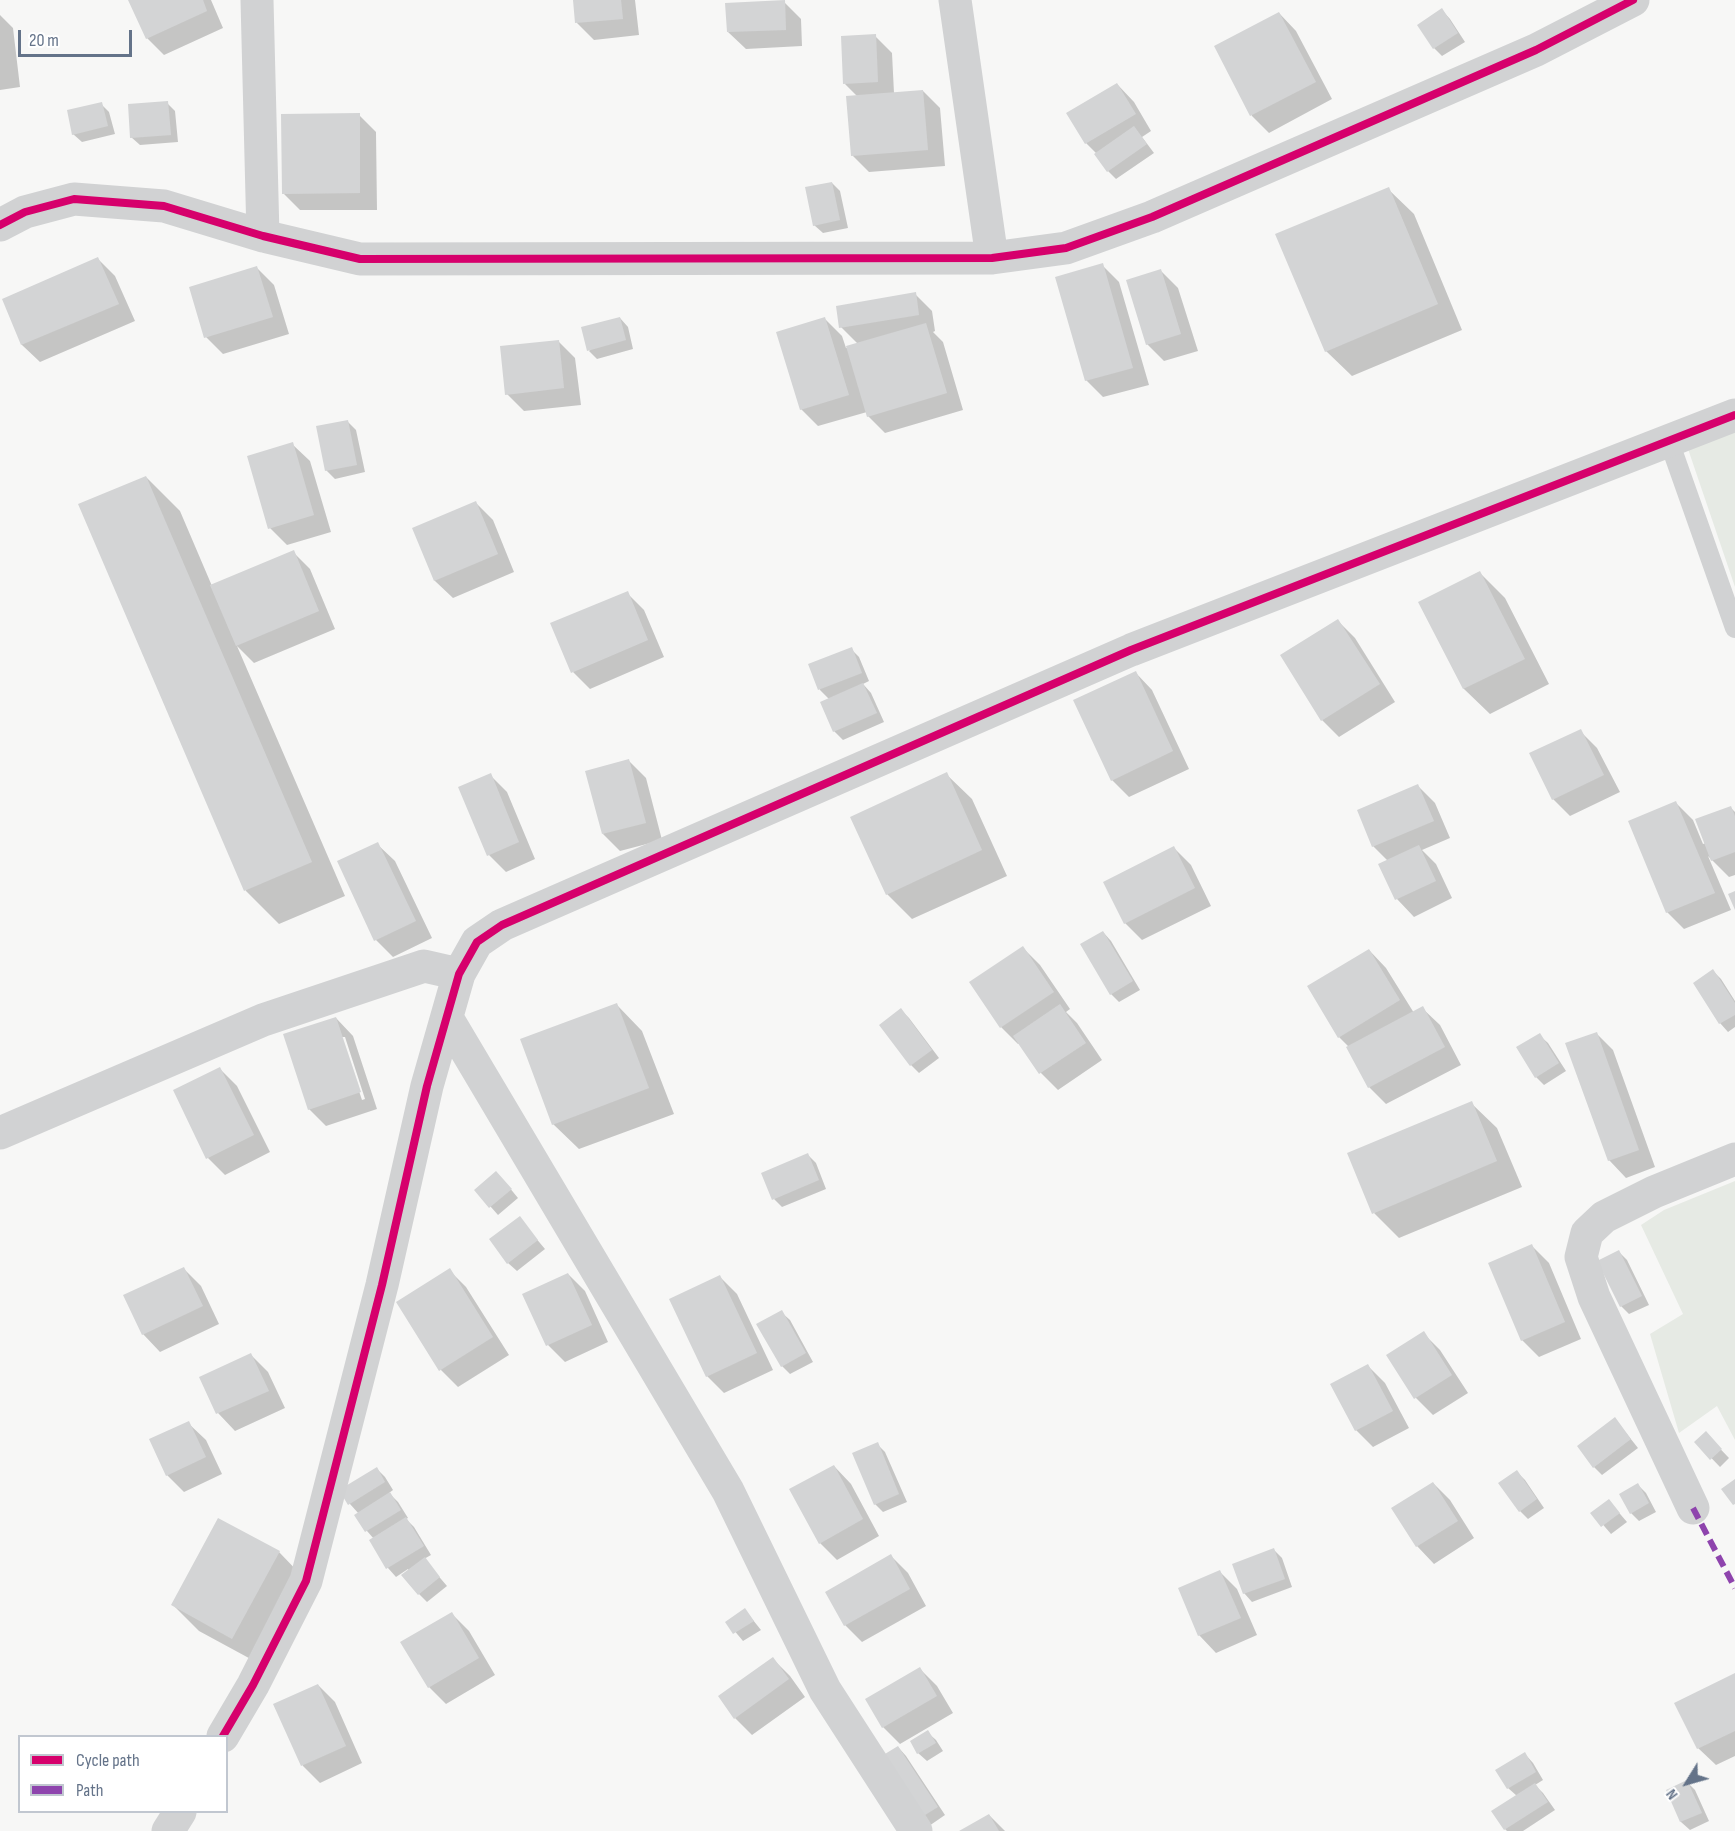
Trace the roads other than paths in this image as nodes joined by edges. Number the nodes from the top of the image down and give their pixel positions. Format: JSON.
{"nodes":[{"id":1,"x":257,"y":0,"type":"edge"},
{"id":2,"x":955,"y":0,"type":"edge"},
{"id":3,"x":1633,"y":0,"type":"edge"},
{"id":4,"x":0,"y":225,"type":"edge"},
{"id":5,"x":263,"y":236,"type":"junction"},
{"id":6,"x":992,"y":258,"type":"junction"},
{"id":7,"x":1735,"y":415,"type":"edge"},
{"id":8,"x":1669,"y":441,"type":"junction"},
{"id":9,"x":1735,"y":628,"type":"edge"},
{"id":10,"x":459,"y":974,"type":"junction"},
{"id":11,"x":447,"y":1018,"type":"junction"},
{"id":12,"x":0,"y":1133,"type":"edge"},
{"id":13,"x":1735,"y":1159,"type":"edge"},
{"id":14,"x":1693,"y":1508,"type":"dead end"},
{"id":15,"x":224,"y":1735,"type":"edge"},
{"id":16,"x":179,"y":1813,"type":"edge"},
{"id":17,"x":168,"y":1831,"type":"edge"},
{"id":18,"x":916,"y":1831,"type":"edge"}],
"edges":[{"from":1,"to":5,"type":"street"},
{"from":2,"to":6,"type":"street"},
{"from":3,"to":6,"type":"street"},
{"from":4,"to":5,"type":"street"},
{"from":5,"to":6,"type":"street"},
{"from":7,"to":8,"type":"street"},
{"from":8,"to":9,"type":"lane"},
{"from":8,"to":10,"type":"street"},
{"from":10,"to":11,"type":"street"},
{"from":10,"to":12,"type":"street"},
{"from":11,"to":15,"type":"street"},
{"from":11,"to":18,"type":"street"},
{"from":13,"to":14,"type":"street"},
{"from":16,"to":17,"type":"street"}]}
